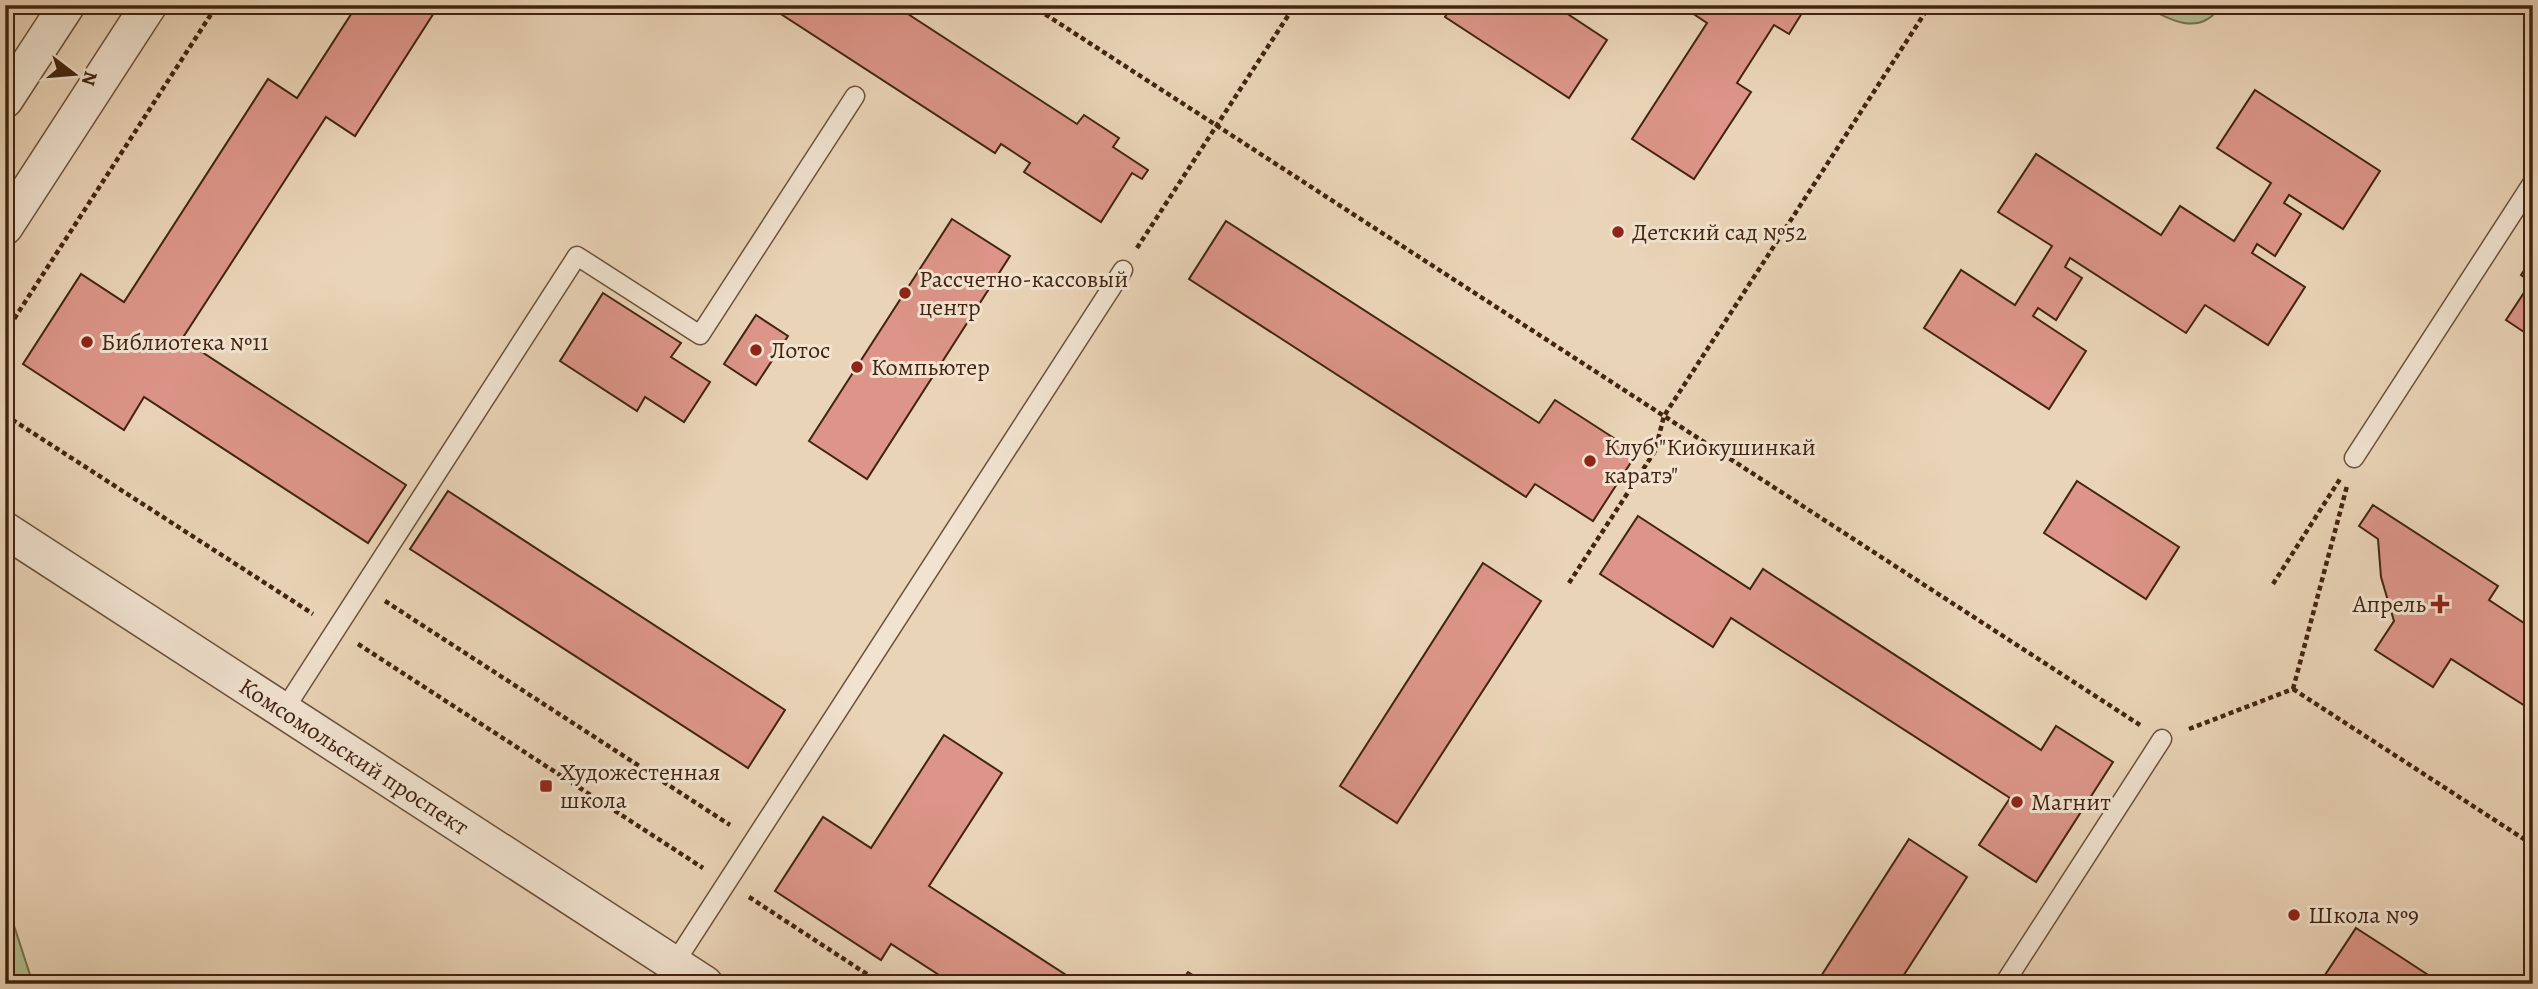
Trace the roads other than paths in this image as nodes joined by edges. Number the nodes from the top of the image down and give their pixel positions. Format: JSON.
{"nodes":[{"id":1,"x":67,"y":5,"type":"edge"},
{"id":2,"x":149,"y":5,"type":"edge"},
{"id":3,"x":855,"y":96,"type":"dead end"},
{"id":4,"x":5,"y":100,"type":"edge"},
{"id":5,"x":2533,"y":182,"type":"edge"},
{"id":6,"x":5,"y":227,"type":"edge"},
{"id":7,"x":1123,"y":270,"type":"road end"},
{"id":8,"x":2354,"y":458,"type":"road end"},
{"id":9,"x":5,"y":530,"type":"edge"},
{"id":10,"x":284,"y":710,"type":"junction"},
{"id":11,"x":2162,"y":739,"type":"road end"},
{"id":12,"x":674,"y":964,"type":"junction"},
{"id":13,"x":705,"y":984,"type":"edge"},
{"id":14,"x":2004,"y":984,"type":"edge"}],
"edges":[{"from":1,"to":4,"type":"street"},
{"from":2,"to":6,"type":"street"},
{"from":3,"to":10,"type":"lane"},
{"from":5,"to":8,"type":"lane"},
{"from":7,"to":12,"type":"lane"},
{"from":9,"to":10,"type":"street","name":"Комсомольский проспект"},
{"from":10,"to":12,"type":"street","name":"Комсомольский проспект"},
{"from":11,"to":14,"type":"lane"},
{"from":12,"to":13,"type":"street","name":"Комсомольский проспект"}]}
